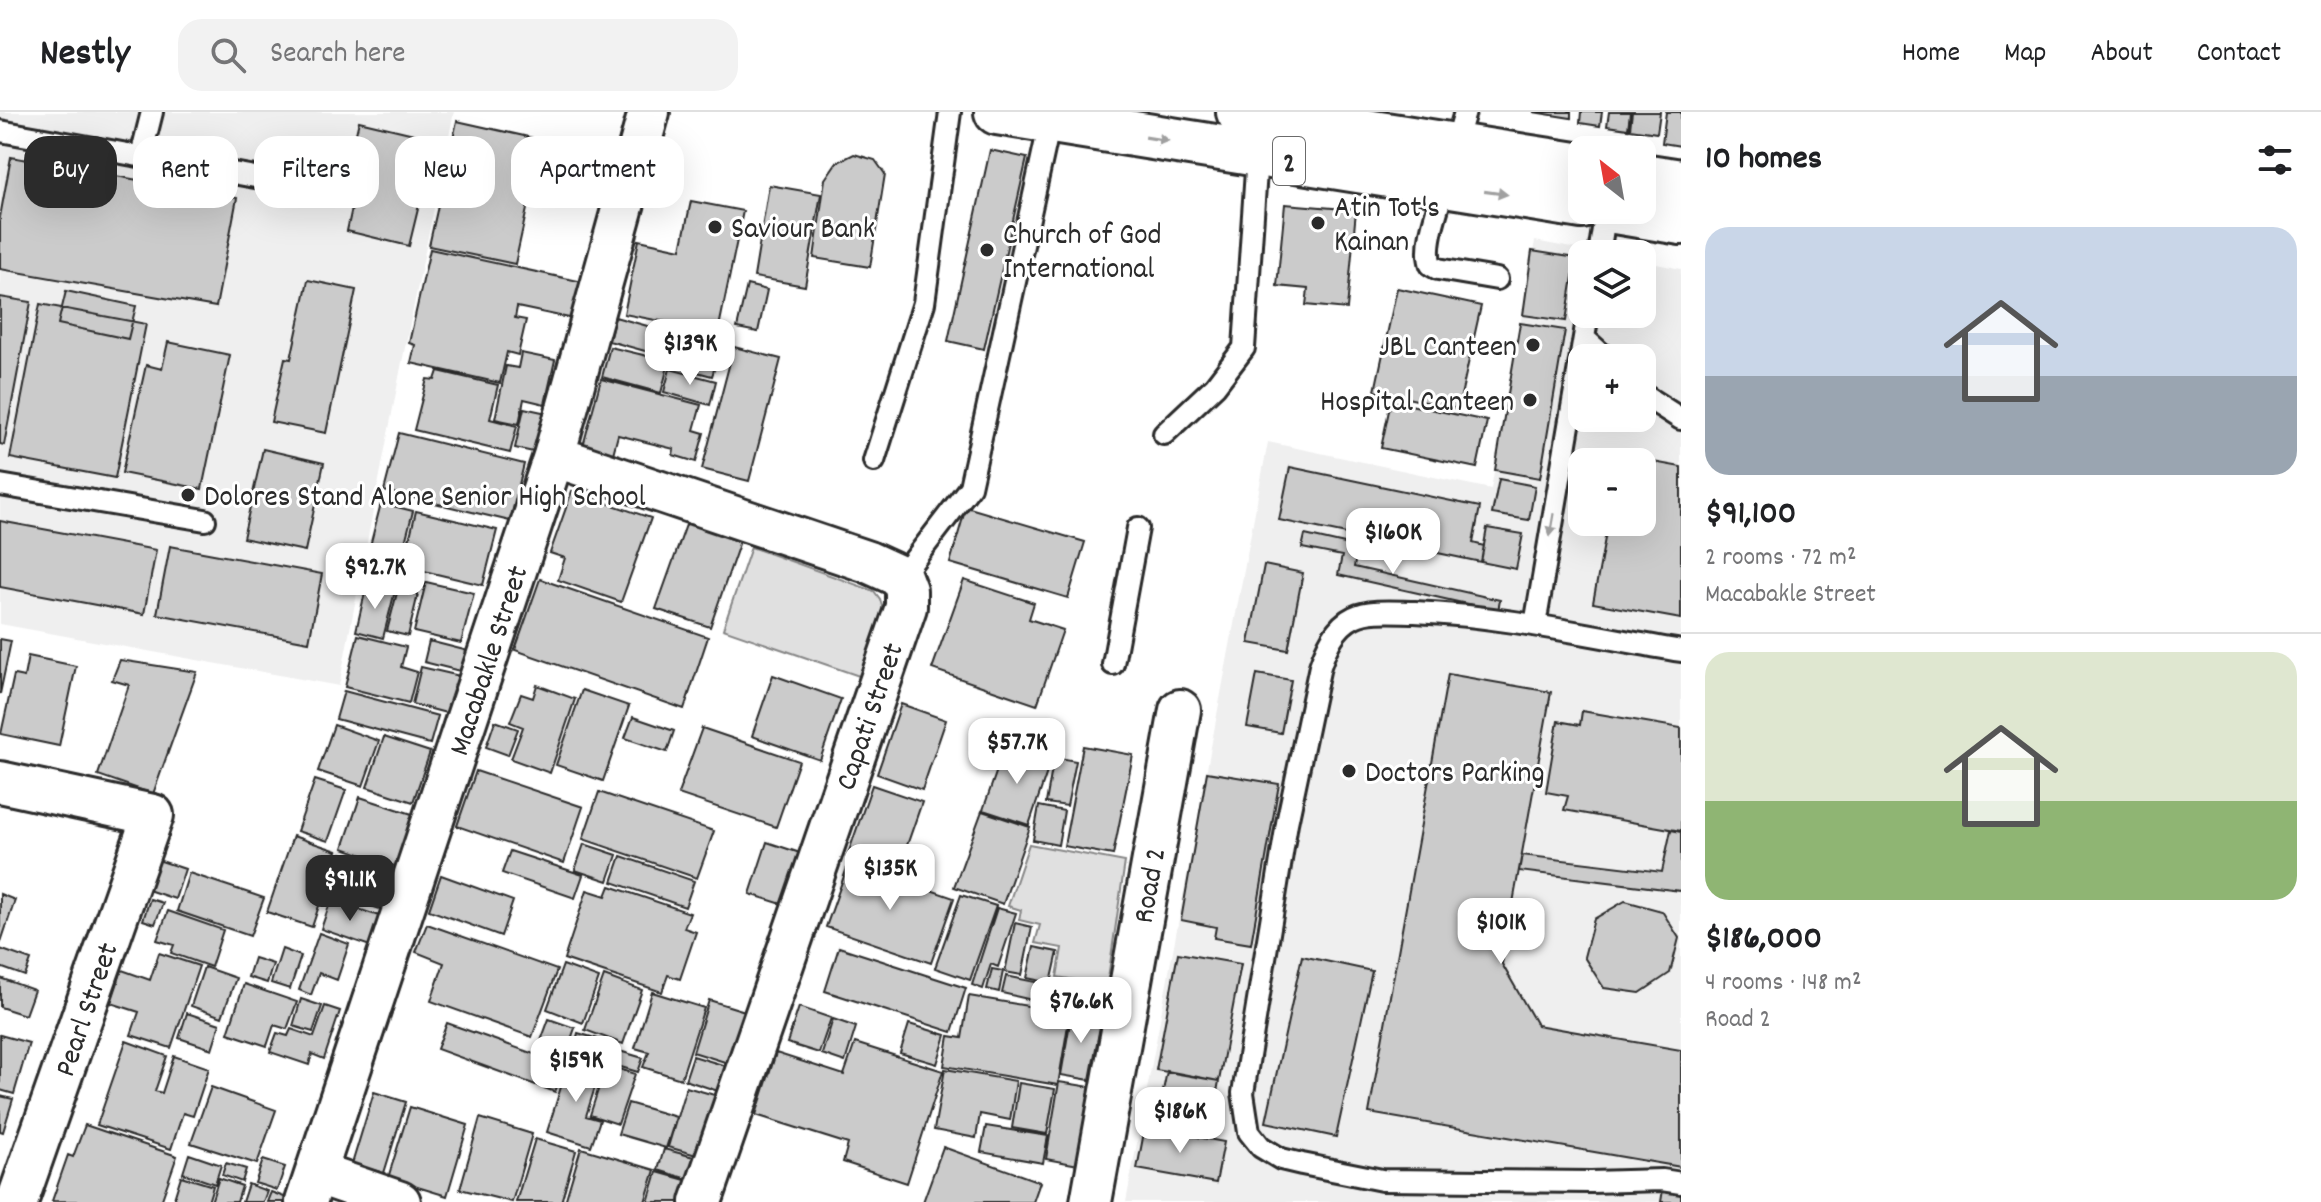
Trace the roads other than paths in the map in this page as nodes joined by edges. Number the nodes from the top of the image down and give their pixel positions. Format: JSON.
{"nodes":[{"id":1,"x":152,"y":112,"type":"edge"},
{"id":2,"x":649,"y":112,"type":"edge"},
{"id":3,"x":950,"y":112,"type":"edge"},
{"id":4,"x":997,"y":112,"type":"edge"},
{"id":5,"x":1239,"y":112,"type":"edge"},
{"id":6,"x":1050,"y":122,"type":"junction"},
{"id":7,"x":1461,"y":128,"type":"edge"},
{"id":8,"x":0,"y":131,"type":"edge"},
{"id":9,"x":146,"y":136,"type":"edge"},
{"id":10,"x":133,"y":155,"type":"edge"},
{"id":11,"x":1257,"y":156,"type":"junction"},
{"id":12,"x":1568,"y":162,"type":"edge"},
{"id":13,"x":1656,"y":178,"type":"edge"},
{"id":14,"x":1681,"y":182,"type":"edge"},
{"id":15,"x":1445,"y":186,"type":"junction"},
{"id":16,"x":1568,"y":204,"type":"edge"},
{"id":17,"x":1656,"y":218,"type":"edge"},
{"id":18,"x":1681,"y":222,"type":"edge"},
{"id":19,"x":1497,"y":279,"type":"dead end"},
{"id":20,"x":1586,"y":328,"type":"edge"},
{"id":21,"x":1584,"y":338,"type":"junction"},
{"id":22,"x":1591,"y":344,"type":"edge"},
{"id":23,"x":1656,"y":403,"type":"edge"},
{"id":24,"x":1681,"y":419,"type":"edge"},
{"id":25,"x":1164,"y":434,"type":"dead end"},
{"id":26,"x":554,"y":456,"type":"junction"},
{"id":27,"x":874,"y":461,"type":"dead end"},
{"id":28,"x":0,"y":485,"type":"edge"},
{"id":29,"x":205,"y":520,"type":"dead end"},
{"id":30,"x":1138,"y":528,"type":"dead end"},
{"id":31,"x":901,"y":577,"type":"junction"},
{"id":32,"x":1535,"y":625,"type":"junction"},
{"id":33,"x":1681,"y":651,"type":"edge"},
{"id":34,"x":1113,"y":664,"type":"dead end"},
{"id":35,"x":1180,"y":710,"type":"dead end"},
{"id":36,"x":0,"y":782,"type":"edge"},
{"id":37,"x":1681,"y":1183,"type":"edge"},
{"id":38,"x":311,"y":1187,"type":"edge"},
{"id":39,"x":17,"y":1202,"type":"edge"},
{"id":40,"x":400,"y":1202,"type":"edge"},
{"id":41,"x":701,"y":1202,"type":"edge"},
{"id":42,"x":1091,"y":1202,"type":"edge"}],
"edges":[{"from":1,"to":9,"type":"lane"},
{"from":2,"to":26,"type":"street","name":"Macabakle Street"},
{"from":3,"to":27,"type":"lane"},
{"from":4,"to":6,"type":"highway","number":"2"},
{"from":5,"to":7,"type":"highway","number":"2"},
{"from":6,"to":11,"type":"highway","number":"2","one_way":true},
{"from":6,"to":31,"type":"lane"},
{"from":7,"to":12,"type":"highway","number":"2"},
{"from":7,"to":15,"type":"lane"},
{"from":8,"to":10,"type":"lane"},
{"from":11,"to":15,"type":"highway","number":"2"},
{"from":11,"to":25,"type":"lane"},
{"from":13,"to":14,"type":"highway"},
{"from":15,"to":16,"type":"highway","number":"2","one_way":true},
{"from":15,"to":19,"type":"lane"},
{"from":17,"to":18,"type":"highway"},
{"from":20,"to":21,"type":"lane"},
{"from":21,"to":22,"type":"lane"},
{"from":21,"to":32,"type":"lane","one_way":true},
{"from":23,"to":24,"type":"lane"},
{"from":26,"to":31,"type":"street"},
{"from":26,"to":38,"type":"street","name":"Macabakle Street"},
{"from":28,"to":29,"type":"lane"},
{"from":30,"to":34,"type":"lane"},
{"from":31,"to":41,"type":"street","name":"Capati Street"},
{"from":32,"to":33,"type":"lane"},
{"from":32,"to":37,"type":"lane"},
{"from":35,"to":42,"type":"street","name":"Road 2"},
{"from":36,"to":39,"type":"street","name":"Pearl Street"},
{"from":38,"to":40,"type":"street"}]}
